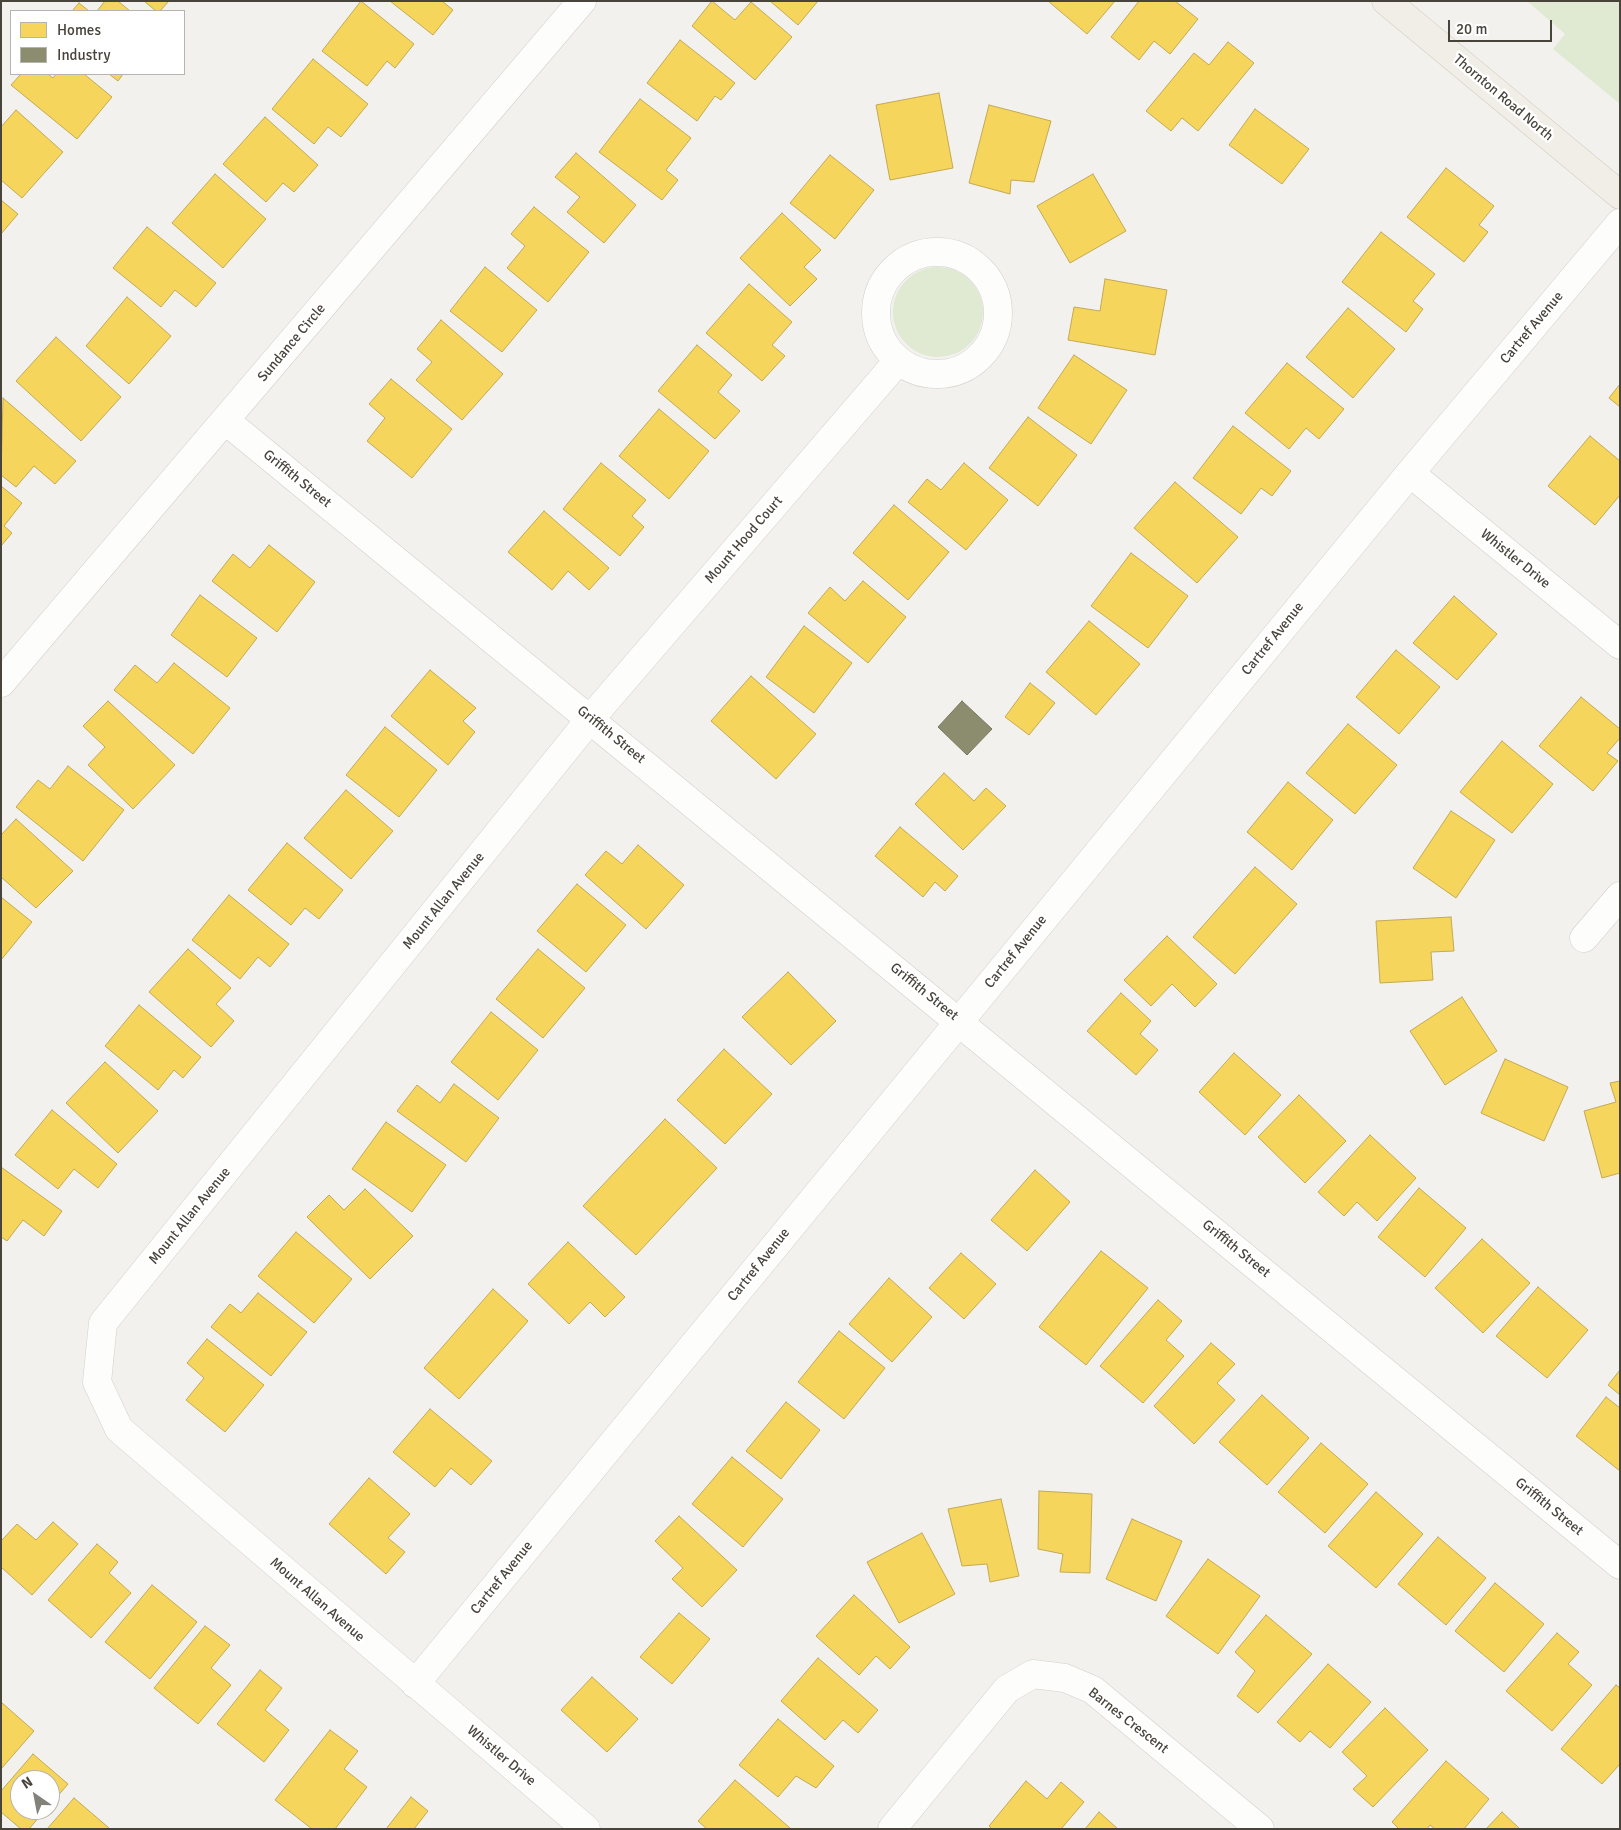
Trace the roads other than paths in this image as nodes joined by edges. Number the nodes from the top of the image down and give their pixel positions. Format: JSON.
{"nodes":[{"id":1,"x":582,"y":1,"type":"edge"},
{"id":2,"x":1386,"y":1,"type":"edge"},
{"id":3,"x":1620,"y":195,"type":"edge"},
{"id":4,"x":1620,"y":223,"type":"edge"},
{"id":5,"x":898,"y":361,"type":"junction"},
{"id":6,"x":226,"y":421,"type":"junction"},
{"id":7,"x":1410,"y":473,"type":"junction"},
{"id":8,"x":1620,"y":644,"type":"edge"},
{"id":9,"x":1,"y":683,"type":"edge"},
{"id":10,"x":591,"y":718,"type":"junction"},
{"id":11,"x":1620,"y":896,"type":"edge"},
{"id":12,"x":1584,"y":938,"type":"dead end"},
{"id":13,"x":960,"y":1022,"type":"junction"},
{"id":14,"x":1620,"y":1565,"type":"edge"},
{"id":15,"x":415,"y":1684,"type":"junction"},
{"id":16,"x":586,"y":1829,"type":"edge"},
{"id":17,"x":892,"y":1829,"type":"edge"},
{"id":18,"x":1260,"y":1829,"type":"edge"}],
"edges":[{"from":1,"to":6,"type":"street","name":"Sundance Circle"},
{"from":2,"to":3,"type":"main road","name":"Thornton Road North"},
{"from":4,"to":7,"type":"street","name":"Cartref Avenue"},
{"from":5,"to":5,"type":"street"},
{"from":5,"to":10,"type":"street","name":"Mount Hood Court"},
{"from":6,"to":9,"type":"street","name":"Sundance Circle"},
{"from":6,"to":10,"type":"street","name":"Griffith Street"},
{"from":7,"to":8,"type":"street","name":"Whistler Drive"},
{"from":7,"to":13,"type":"street","name":"Cartref Avenue"},
{"from":10,"to":13,"type":"street","name":"Griffith Street"},
{"from":10,"to":15,"type":"street","name":"Mount Allan Avenue"},
{"from":11,"to":12,"type":"street"},
{"from":13,"to":14,"type":"street","name":"Griffith Street"},
{"from":13,"to":15,"type":"street","name":"Cartref Avenue"},
{"from":15,"to":16,"type":"street","name":"Whistler Drive"},
{"from":17,"to":18,"type":"street","name":"Barnes Crescent"}]}
